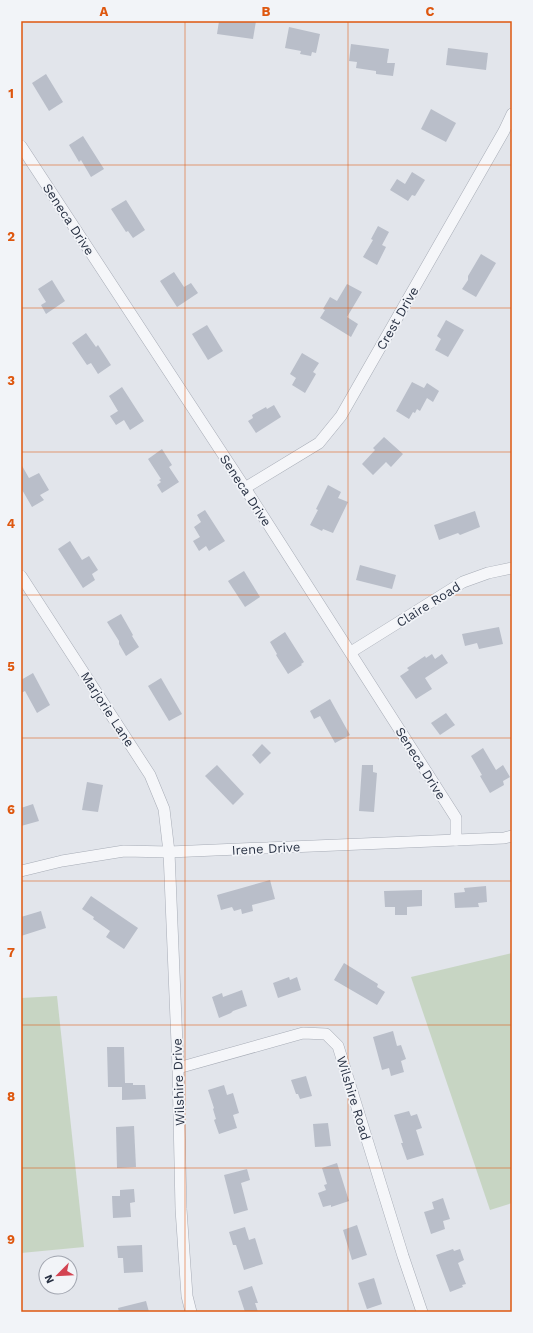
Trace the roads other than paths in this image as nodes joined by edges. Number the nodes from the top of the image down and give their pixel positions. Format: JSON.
{"nodes":[{"id":1,"x":512,"y":114,"type":"edge"},
{"id":2,"x":508,"y":134,"type":"edge"},
{"id":3,"x":21,"y":146,"type":"edge"},
{"id":4,"x":245,"y":488,"type":"junction"},
{"id":5,"x":512,"y":568,"type":"edge"},
{"id":6,"x":21,"y":576,"type":"edge"},
{"id":7,"x":350,"y":652,"type":"junction"},
{"id":8,"x":512,"y":836,"type":"edge"},
{"id":9,"x":456,"y":840,"type":"junction"},
{"id":10,"x":169,"y":852,"type":"junction"},
{"id":11,"x":21,"y":871,"type":"edge"},
{"id":12,"x":178,"y":1068,"type":"junction"},
{"id":13,"x":191,"y":1312,"type":"edge"},
{"id":14,"x":422,"y":1312,"type":"edge"}],
"edges":[{"from":1,"to":2,"type":"street","name":"Crest Drive"},
{"from":2,"to":4,"type":"street","name":"Crest Drive"},
{"from":3,"to":4,"type":"street","name":"Seneca Drive"},
{"from":4,"to":7,"type":"street","name":"Seneca Drive"},
{"from":5,"to":7,"type":"street","name":"Claire Road"},
{"from":6,"to":10,"type":"street","name":"Marjorie Lane"},
{"from":7,"to":9,"type":"street","name":"Seneca Drive"},
{"from":8,"to":9,"type":"street","name":"Irene Drive"},
{"from":9,"to":10,"type":"street","name":"Irene Drive"},
{"from":10,"to":11,"type":"street","name":"Irene Drive"},
{"from":10,"to":12,"type":"street","name":"Wilshire Drive"},
{"from":12,"to":13,"type":"street","name":"Wilshire Drive"},
{"from":12,"to":14,"type":"street","name":"Wilshire Road"}]}
